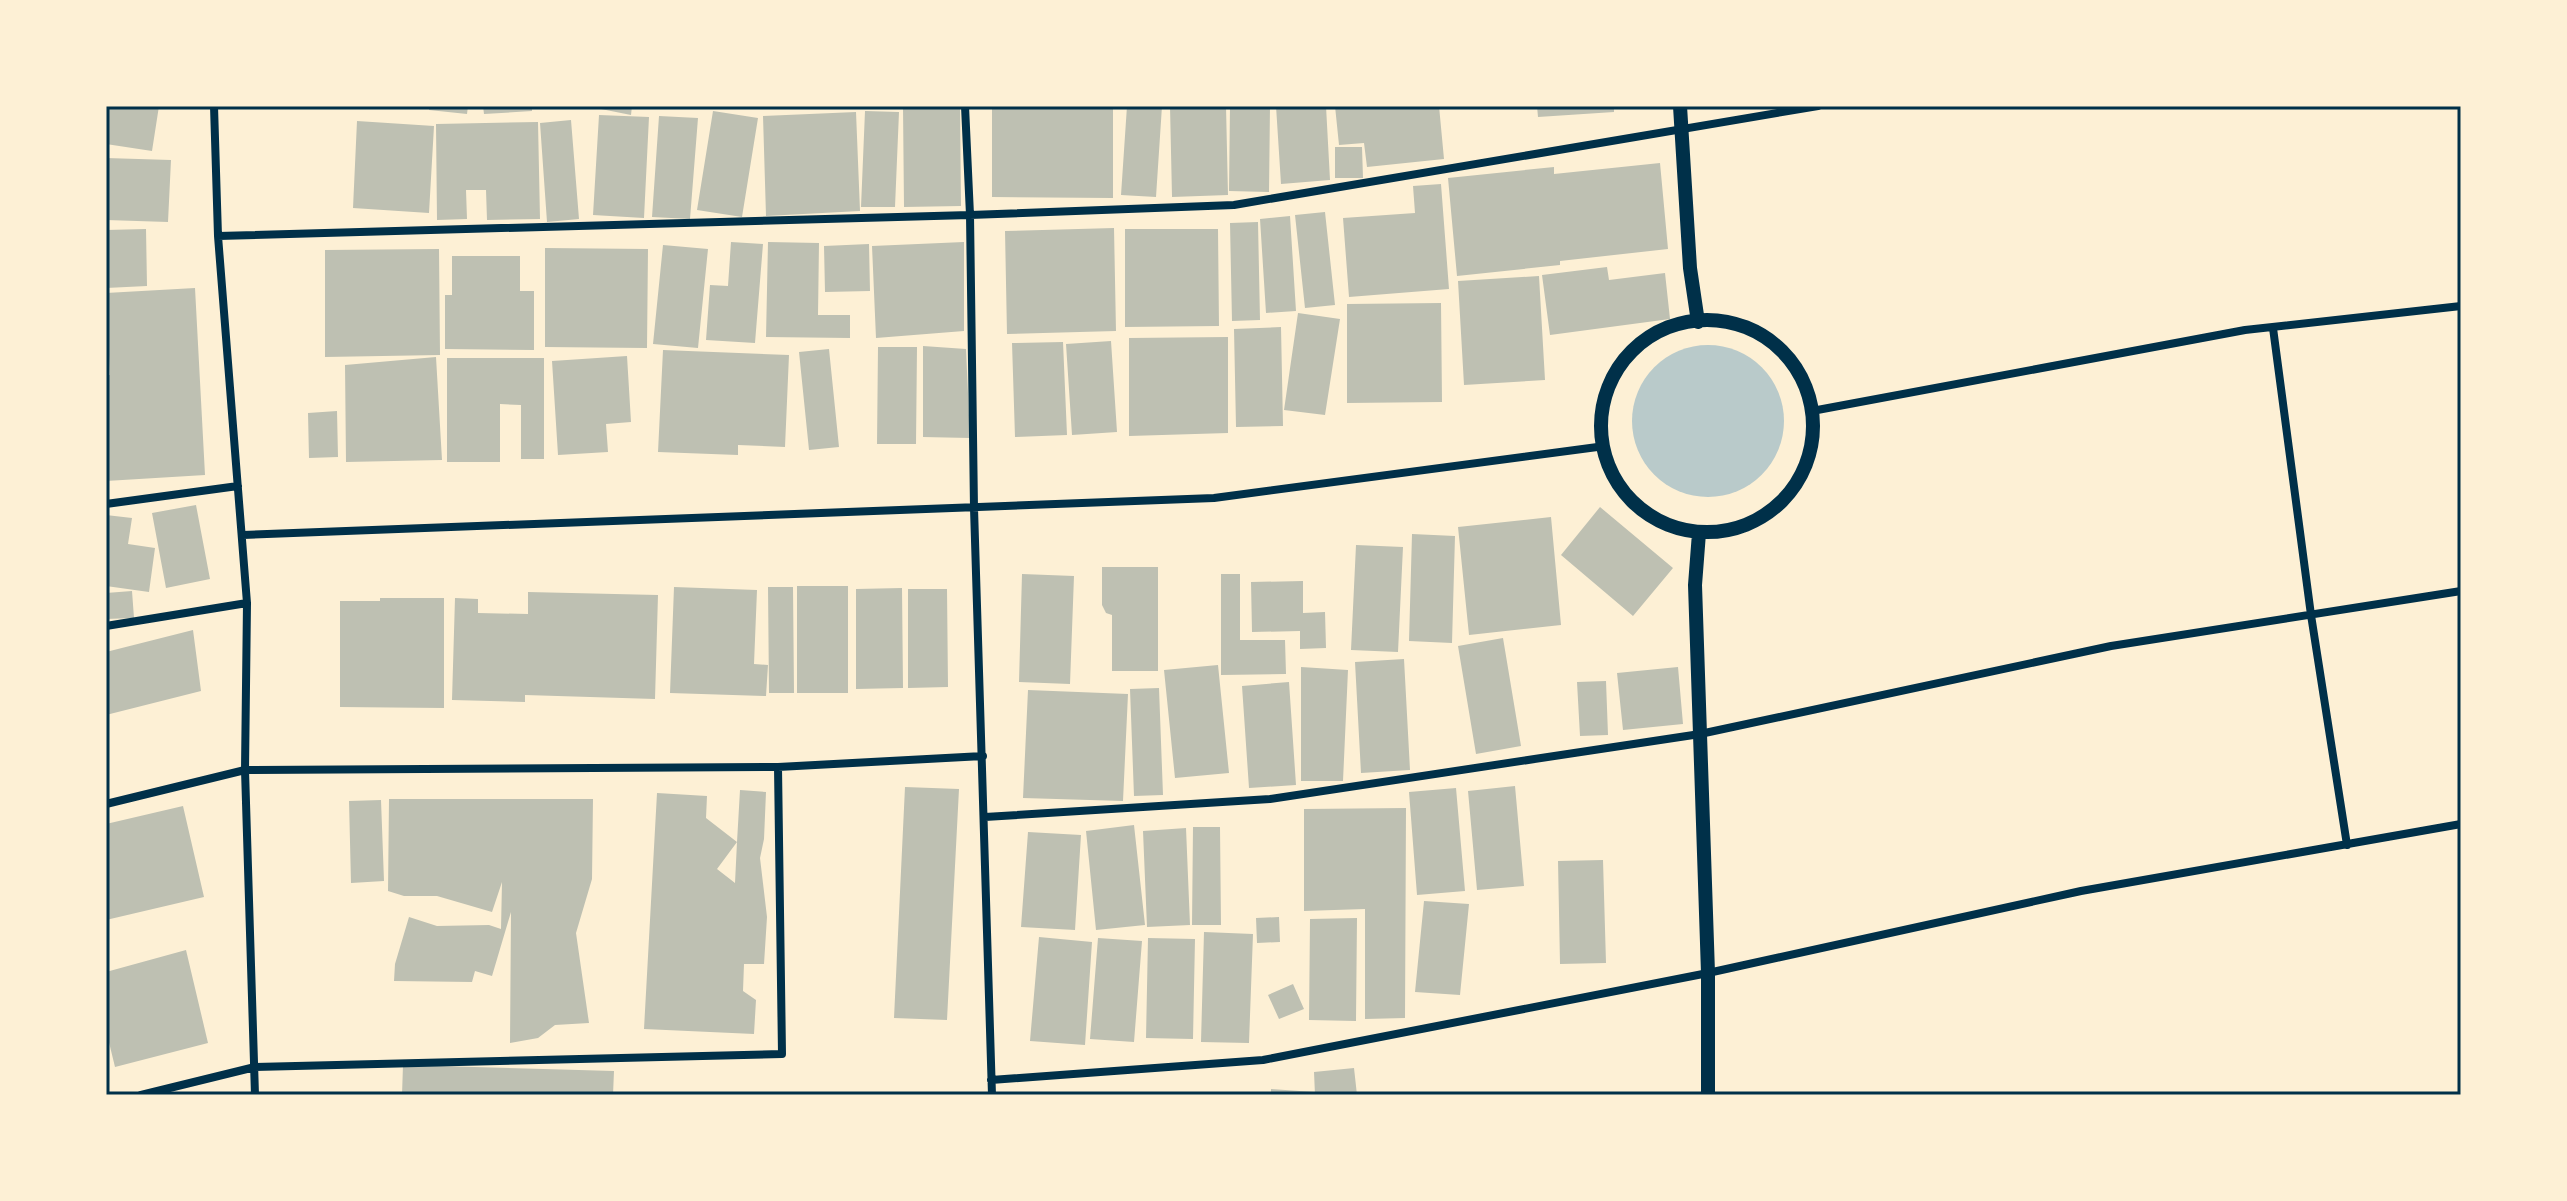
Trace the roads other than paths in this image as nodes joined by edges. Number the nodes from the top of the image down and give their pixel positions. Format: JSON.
{"nodes":[{"id":1,"x":214,"y":106,"type":"edge"},
{"id":2,"x":965,"y":106,"type":"edge"},
{"id":3,"x":1680,"y":106,"type":"edge"},
{"id":4,"x":1818,"y":106,"type":"edge"},
{"id":5,"x":1680,"y":130,"type":"junction"},
{"id":6,"x":970,"y":215,"type":"junction"},
{"id":7,"x":218,"y":236,"type":"junction"},
{"id":8,"x":2461,"y":306,"type":"edge"},
{"id":9,"x":1698,"y":322,"type":"junction"},
{"id":10,"x":2273,"y":328,"type":"junction"},
{"id":11,"x":1812,"y":411,"type":"junction"},
{"id":12,"x":1605,"y":446,"type":"junction"},
{"id":13,"x":238,"y":486,"type":"junction"},
{"id":14,"x":106,"y":504,"type":"edge"},
{"id":15,"x":974,"y":508,"type":"junction"},
{"id":16,"x":1699,"y":533,"type":"junction"},
{"id":17,"x":243,"y":535,"type":"junction"},
{"id":18,"x":2461,"y":591,"type":"edge"},
{"id":19,"x":247,"y":603,"type":"junction"},
{"id":20,"x":2311,"y":615,"type":"junction"},
{"id":21,"x":106,"y":626,"type":"edge"},
{"id":22,"x":1700,"y":734,"type":"junction"},
{"id":23,"x":983,"y":756,"type":"junction"},
{"id":24,"x":778,"y":767,"type":"junction"},
{"id":25,"x":245,"y":770,"type":"junction"},
{"id":26,"x":106,"y":804,"type":"edge"},
{"id":27,"x":985,"y":817,"type":"junction"},
{"id":28,"x":2461,"y":824,"type":"edge"},
{"id":29,"x":2347,"y":845,"type":"junction"},
{"id":30,"x":1708,"y":973,"type":"junction"},
{"id":31,"x":255,"y":1067,"type":"junction"},
{"id":32,"x":991,"y":1080,"type":"junction"},
{"id":33,"x":141,"y":1095,"type":"edge"},
{"id":34,"x":255,"y":1095,"type":"edge"},
{"id":35,"x":992,"y":1095,"type":"edge"},
{"id":36,"x":1708,"y":1095,"type":"edge"}],
"edges":[{"from":1,"to":7,"type":"street"},
{"from":2,"to":6,"type":"street"},
{"from":3,"to":5,"type":"street"},
{"from":4,"to":5,"type":"street"},
{"from":5,"to":6,"type":"street"},
{"from":5,"to":9,"type":"street"},
{"from":6,"to":7,"type":"street"},
{"from":6,"to":15,"type":"street"},
{"from":7,"to":13,"type":"street"},
{"from":8,"to":10,"type":"street"},
{"from":9,"to":11,"type":"street"},
{"from":9,"to":12,"type":"street"},
{"from":10,"to":11,"type":"street"},
{"from":10,"to":20,"type":"street"},
{"from":11,"to":16,"type":"street"},
{"from":12,"to":15,"type":"street"},
{"from":12,"to":16,"type":"street"},
{"from":13,"to":14,"type":"street"},
{"from":13,"to":17,"type":"street"},
{"from":15,"to":17,"type":"street"},
{"from":15,"to":23,"type":"street"},
{"from":16,"to":22,"type":"street"},
{"from":17,"to":19,"type":"street"},
{"from":18,"to":20,"type":"street"},
{"from":19,"to":21,"type":"street"},
{"from":19,"to":25,"type":"street"},
{"from":20,"to":22,"type":"street"},
{"from":20,"to":29,"type":"street"},
{"from":22,"to":27,"type":"street"},
{"from":22,"to":30,"type":"street"},
{"from":23,"to":24,"type":"street"},
{"from":23,"to":27,"type":"street"},
{"from":24,"to":25,"type":"street"},
{"from":24,"to":31,"type":"street"},
{"from":25,"to":26,"type":"street"},
{"from":25,"to":31,"type":"street"},
{"from":27,"to":32,"type":"street"},
{"from":28,"to":29,"type":"street"},
{"from":29,"to":30,"type":"street"},
{"from":30,"to":32,"type":"street"},
{"from":30,"to":36,"type":"street"},
{"from":31,"to":33,"type":"street"},
{"from":31,"to":34,"type":"street"},
{"from":32,"to":35,"type":"street"}]}
